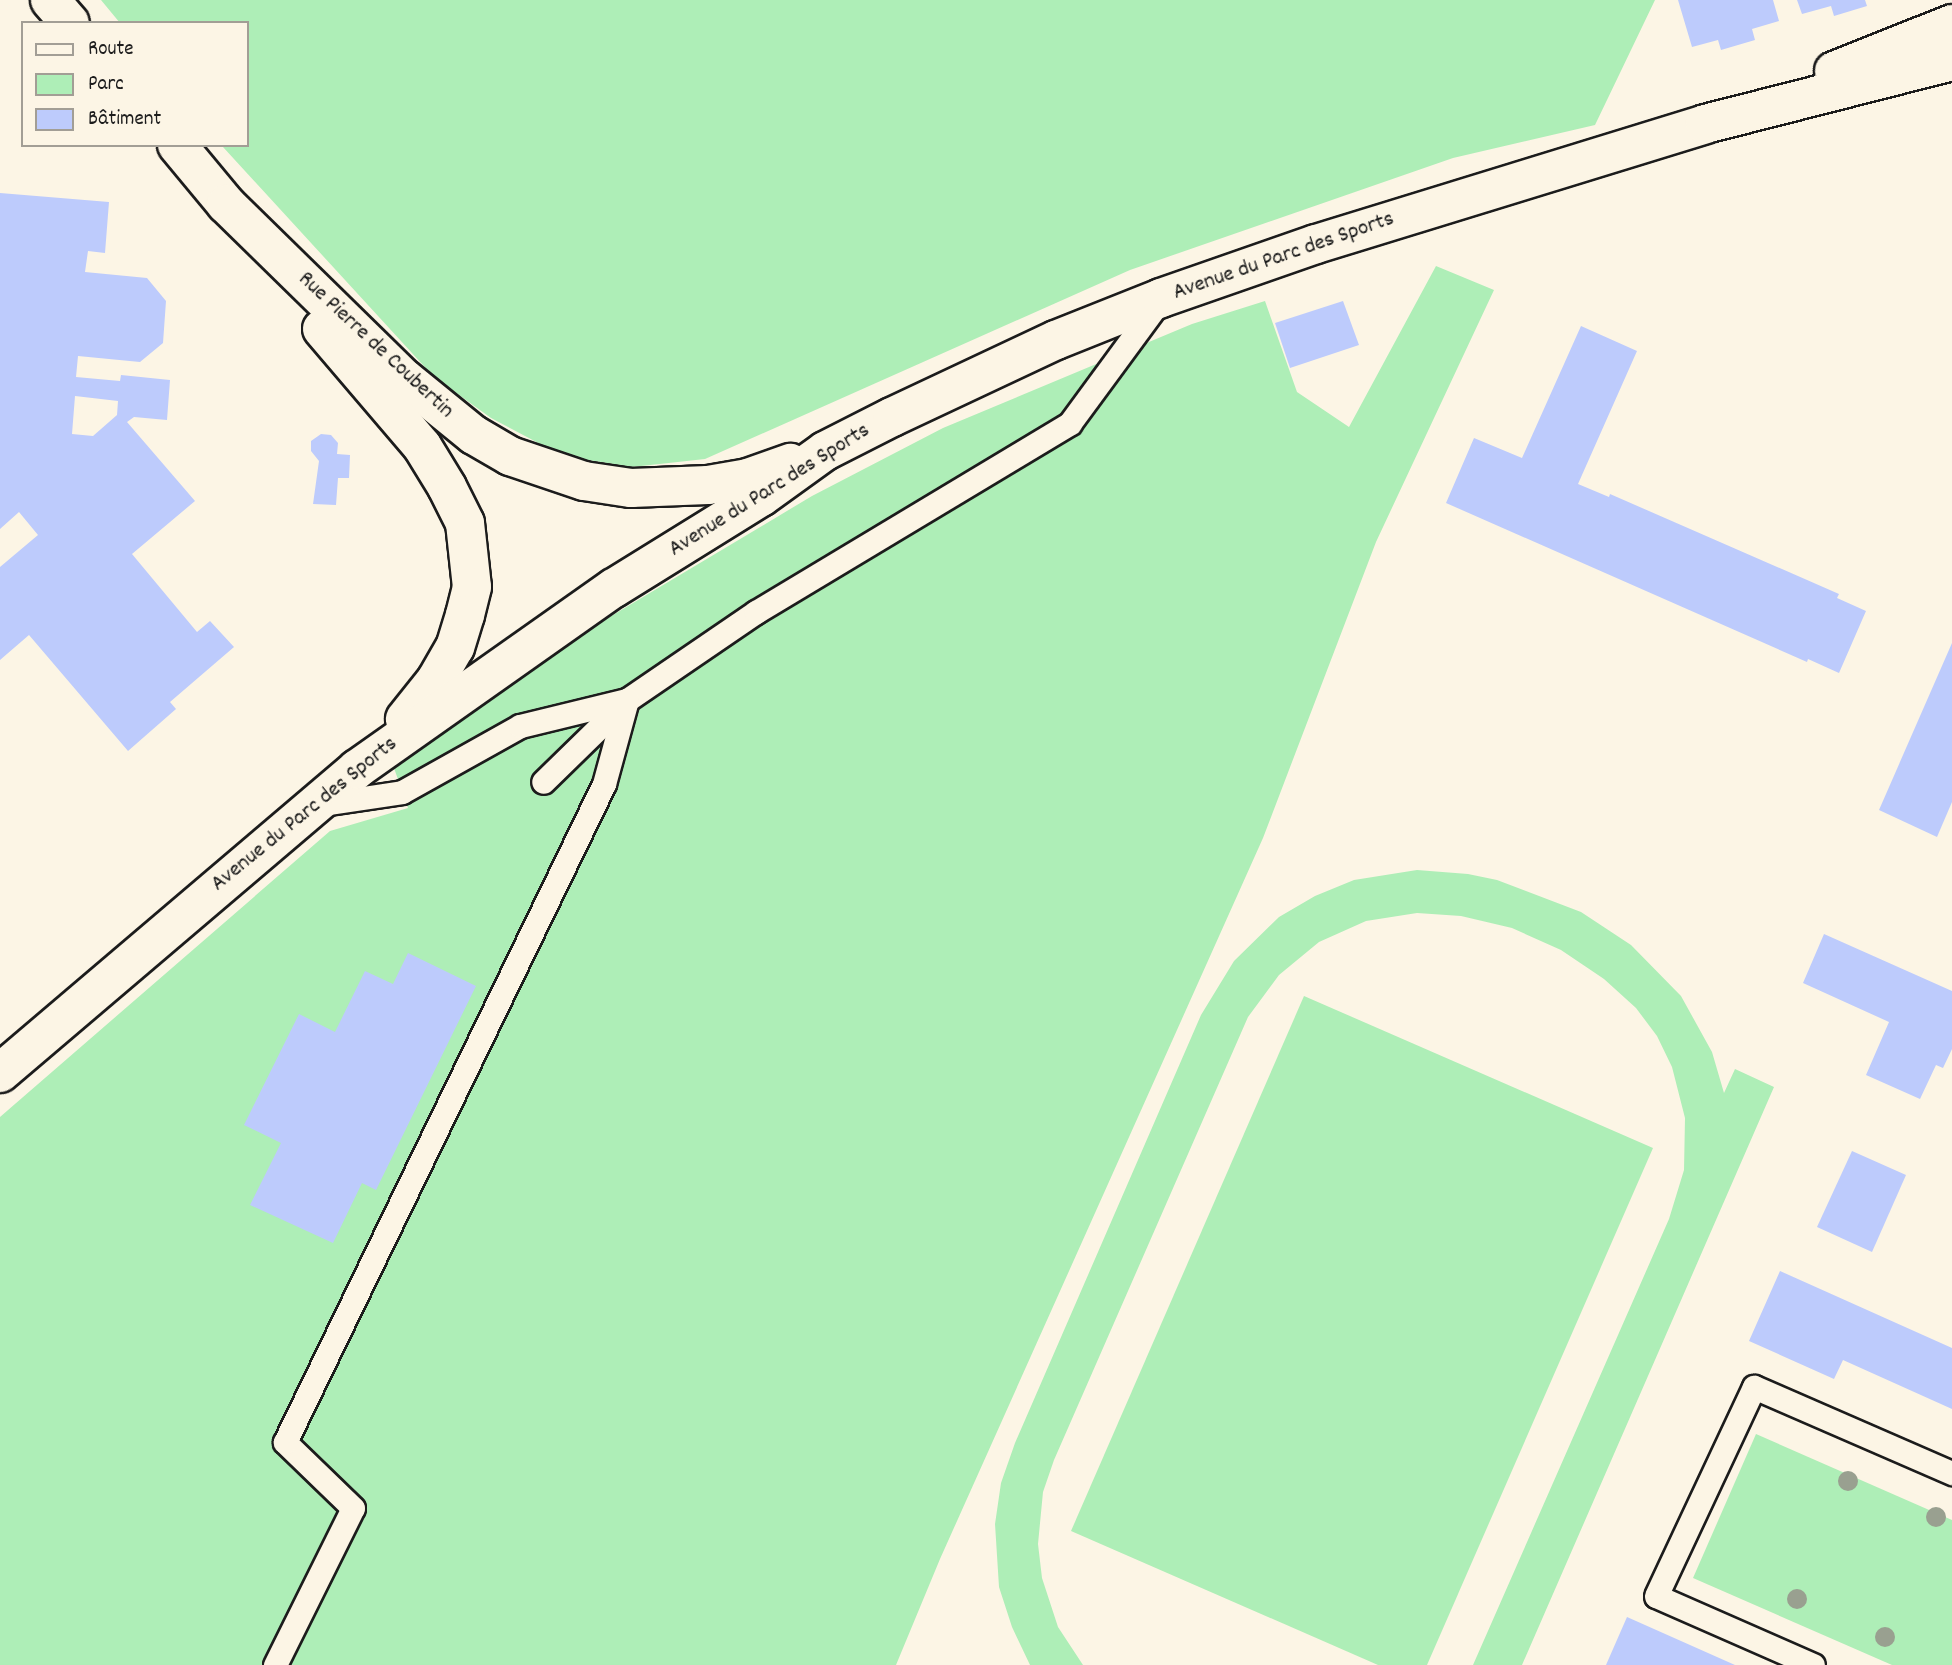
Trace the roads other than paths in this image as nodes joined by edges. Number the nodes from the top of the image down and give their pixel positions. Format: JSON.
{"nodes":[{"id":1,"x":50,"y":0,"type":"edge"},
{"id":2,"x":68,"y":21,"type":"edge"},
{"id":3,"x":1952,"y":24,"type":"edge"},
{"id":4,"x":1952,"y":61,"type":"edge"},
{"id":5,"x":1705,"y":124,"type":"junction"},
{"id":6,"x":179,"y":147,"type":"edge"},
{"id":7,"x":226,"y":204,"type":"junction"},
{"id":8,"x":1161,"y":298,"type":"junction"},
{"id":9,"x":825,"y":451,"type":"junction"},
{"id":10,"x":628,"y":700,"type":"junction"},
{"id":11,"x":357,"y":769,"type":"junction"},
{"id":12,"x":543,"y":782,"type":"dead end"},
{"id":13,"x":313,"y":805,"type":"junction"},
{"id":14,"x":0,"y":1073,"type":"edge"},
{"id":15,"x":1952,"y":1473,"type":"edge"},
{"id":16,"x":275,"y":1665,"type":"edge"},
{"id":17,"x":1813,"y":1665,"type":"edge"}],
"edges":[{"from":1,"to":2,"type":"street"},
{"from":3,"to":5,"type":"street","name":"Avenue du Parc des Sports"},
{"from":4,"to":5,"type":"street","name":"Avenue du Parc des Sports"},
{"from":5,"to":8,"type":"street","name":"Avenue du Parc des Sports"},
{"from":6,"to":7,"type":"street","name":"Rue Pierre de Coubertin"},
{"from":7,"to":9,"type":"street","name":"Rue Pierre de Coubertin"},
{"from":7,"to":11,"type":"street","name":"Rue Pierre de Coubertin"},
{"from":8,"to":9,"type":"street","name":"Avenue du Parc des Sports"},
{"from":8,"to":10,"type":"lane"},
{"from":9,"to":11,"type":"street","name":"Avenue du Parc des Sports"},
{"from":10,"to":12,"type":"lane"},
{"from":10,"to":13,"type":"lane"},
{"from":10,"to":16,"type":"lane"},
{"from":11,"to":13,"type":"street","name":"Avenue du Parc des Sports"},
{"from":13,"to":14,"type":"street","name":"Avenue du Parc des Sports"},
{"from":15,"to":17,"type":"lane"}]}
